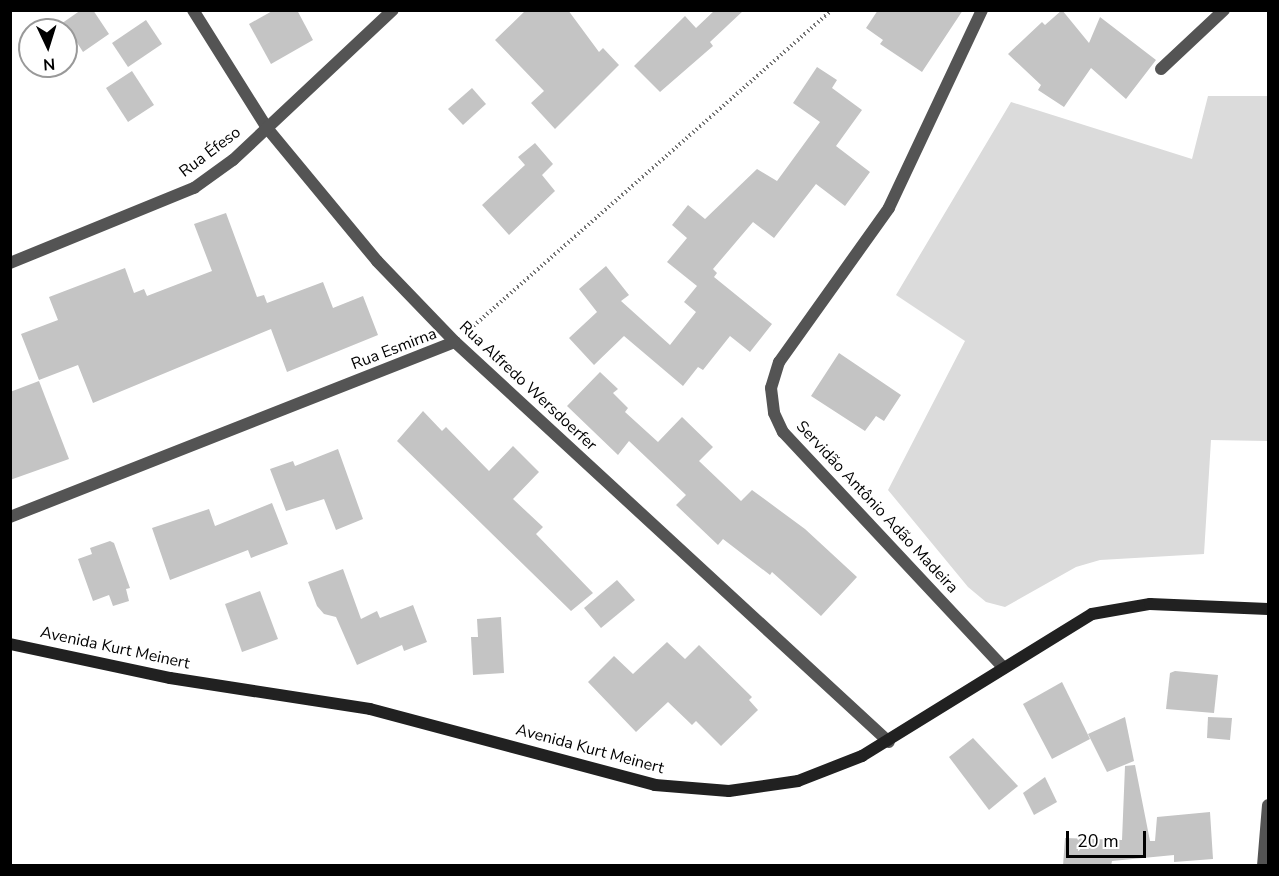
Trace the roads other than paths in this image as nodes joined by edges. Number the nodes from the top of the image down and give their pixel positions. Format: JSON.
{"nodes":[{"id":1,"x":193,"y":10,"type":"edge"},
{"id":2,"x":393,"y":10,"type":"edge"},
{"id":3,"x":982,"y":10,"type":"edge"},
{"id":4,"x":1224,"y":10,"type":"edge"},
{"id":5,"x":1161,"y":69,"type":"dead end"},
{"id":6,"x":267,"y":128,"type":"junction"},
{"id":7,"x":10,"y":263,"type":"edge"},
{"id":8,"x":455,"y":342,"type":"junction"},
{"id":9,"x":10,"y":517,"type":"edge"},
{"id":10,"x":1269,"y":609,"type":"edge"},
{"id":11,"x":10,"y":644,"type":"edge"},
{"id":12,"x":1004,"y":668,"type":"junction"},
{"id":13,"x":889,"y":742,"type":"junction"},
{"id":14,"x":1269,"y":805,"type":"edge"},
{"id":15,"x":1263,"y":866,"type":"edge"}],
"edges":[{"from":1,"to":6,"type":"street","name":"Rua Alfredo Wersdoerfer"},
{"from":2,"to":6,"type":"street","name":"Rua Éfeso"},
{"from":3,"to":12,"type":"street","name":"Servidão Antônio Adão Madeira"},
{"from":4,"to":5,"type":"street"},
{"from":6,"to":7,"type":"street","name":"Rua Éfeso"},
{"from":6,"to":8,"type":"street","name":"Rua Alfredo Wersdoerfer"},
{"from":8,"to":9,"type":"street","name":"Rua Esmirna"},
{"from":8,"to":13,"type":"street","name":"Rua Alfredo Wersdoerfer"},
{"from":10,"to":12,"type":"main road","name":"Avenida Kurt Meinert"},
{"from":11,"to":13,"type":"main road","name":"Avenida Kurt Meinert"},
{"from":12,"to":13,"type":"main road","name":"Avenida Kurt Meinert"},
{"from":14,"to":15,"type":"street"}]}
